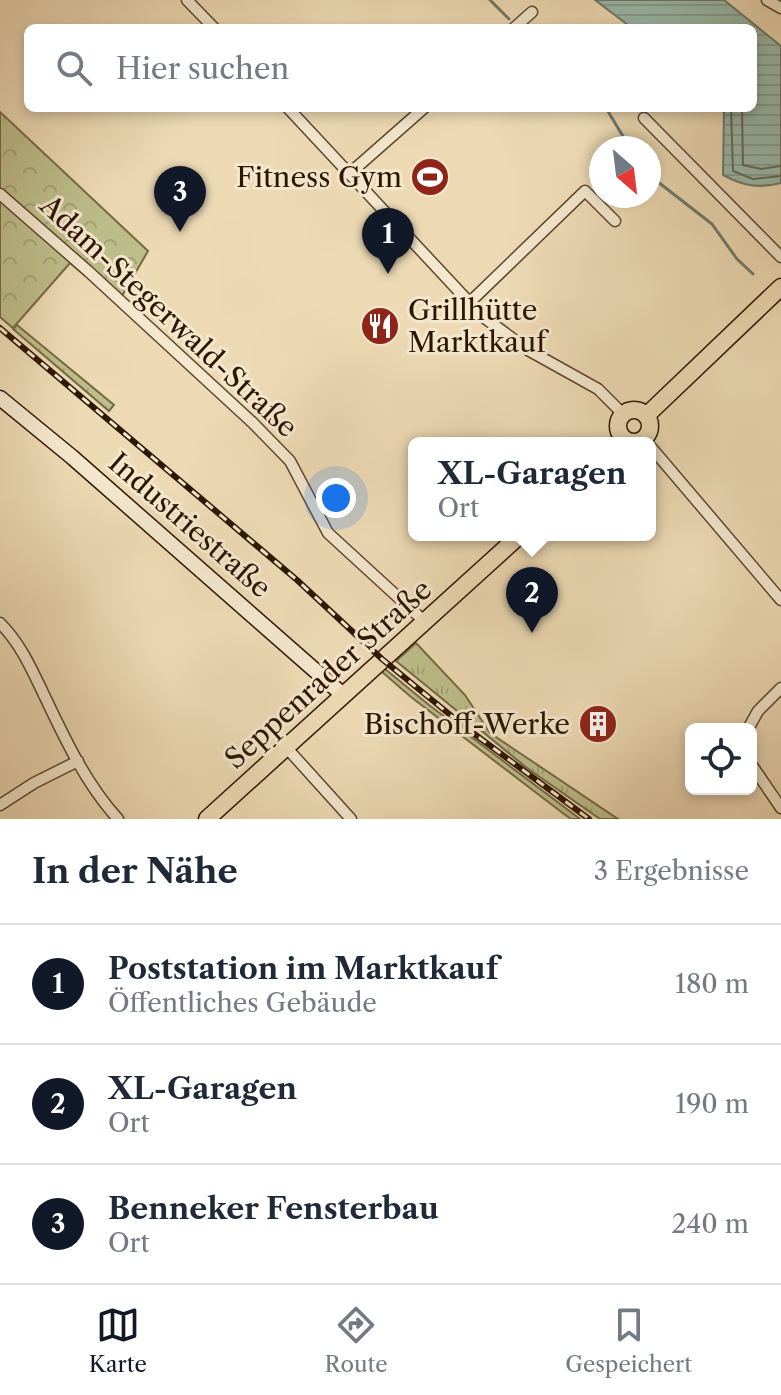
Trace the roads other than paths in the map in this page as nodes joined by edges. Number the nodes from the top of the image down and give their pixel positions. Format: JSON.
{"nodes":[{"id":1,"x":187,"y":0,"type":"edge"},
{"id":2,"x":767,"y":0,"type":"edge"},
{"id":3,"x":781,"y":8,"type":"edge"},
{"id":4,"x":532,"y":12,"type":"dead end"},
{"id":5,"x":210,"y":24,"type":"edge"},
{"id":6,"x":518,"y":24,"type":"edge"},
{"id":7,"x":292,"y":112,"type":"edge"},
{"id":8,"x":419,"y":112,"type":"edge"},
{"id":9,"x":644,"y":118,"type":"dead end"},
{"id":10,"x":349,"y":174,"type":"junction"},
{"id":11,"x":0,"y":194,"type":"edge"},
{"id":12,"x":615,"y":221,"type":"dead end"},
{"id":13,"x":781,"y":257,"type":"edge"},
{"id":14,"x":781,"y":287,"type":"edge"},
{"id":15,"x":469,"y":303,"type":"junction"},
{"id":16,"x":0,"y":398,"type":"edge"},
{"id":17,"x":623,"y":414,"type":"junction"},
{"id":18,"x":647,"y":415,"type":"junction"},
{"id":19,"x":620,"y":437,"type":"edge"},
{"id":20,"x":649,"y":437,"type":"edge"},
{"id":21,"x":656,"y":454,"type":"edge"},
{"id":22,"x":513,"y":541,"type":"edge"},
{"id":23,"x":781,"y":600,"type":"edge"},
{"id":24,"x":424,"y":621,"type":"junction"},
{"id":25,"x":2,"y":630,"type":"edge"},
{"id":26,"x":781,"y":688,"type":"edge"},
{"id":27,"x":343,"y":695,"type":"junction"},
{"id":28,"x":751,"y":723,"type":"edge"},
{"id":29,"x":285,"y":746,"type":"junction"},
{"id":30,"x":78,"y":761,"type":"junction"},
{"id":31,"x":757,"y":773,"type":"edge"},
{"id":32,"x":0,"y":805,"type":"edge"},
{"id":33,"x":781,"y":808,"type":"edge"},
{"id":34,"x":118,"y":819,"type":"edge"},
{"id":35,"x":207,"y":819,"type":"edge"},
{"id":36,"x":351,"y":819,"type":"edge"}],
"edges":[{"from":1,"to":5,"type":"street"},
{"from":2,"to":3,"type":"street"},
{"from":4,"to":6,"type":"street"},
{"from":7,"to":10,"type":"street"},
{"from":8,"to":10,"type":"street"},
{"from":9,"to":13,"type":"street"},
{"from":10,"to":15,"type":"street"},
{"from":11,"to":24,"type":"street","name":"Adam-Stegerwald-Straße"},
{"from":12,"to":15,"type":"street"},
{"from":14,"to":18,"type":"main road"},
{"from":15,"to":17,"type":"street"},
{"from":16,"to":27,"type":"street","name":"Industriestraße"},
{"from":17,"to":18,"type":"main road"},
{"from":17,"to":19,"type":"main road"},
{"from":18,"to":20,"type":"main road"},
{"from":21,"to":23,"type":"street"},
{"from":22,"to":24,"type":"main road","name":"Seppenrader Straße"},
{"from":24,"to":27,"type":"main road","name":"Seppenrader Straße"},
{"from":25,"to":30,"type":"street"},
{"from":26,"to":28,"type":"street"},
{"from":27,"to":29,"type":"main road","name":"Seppenrader Straße"},
{"from":29,"to":35,"type":"main road","name":"Seppenrader Straße"},
{"from":29,"to":36,"type":"street"},
{"from":30,"to":32,"type":"street"},
{"from":30,"to":34,"type":"street"},
{"from":31,"to":33,"type":"street"}]}
